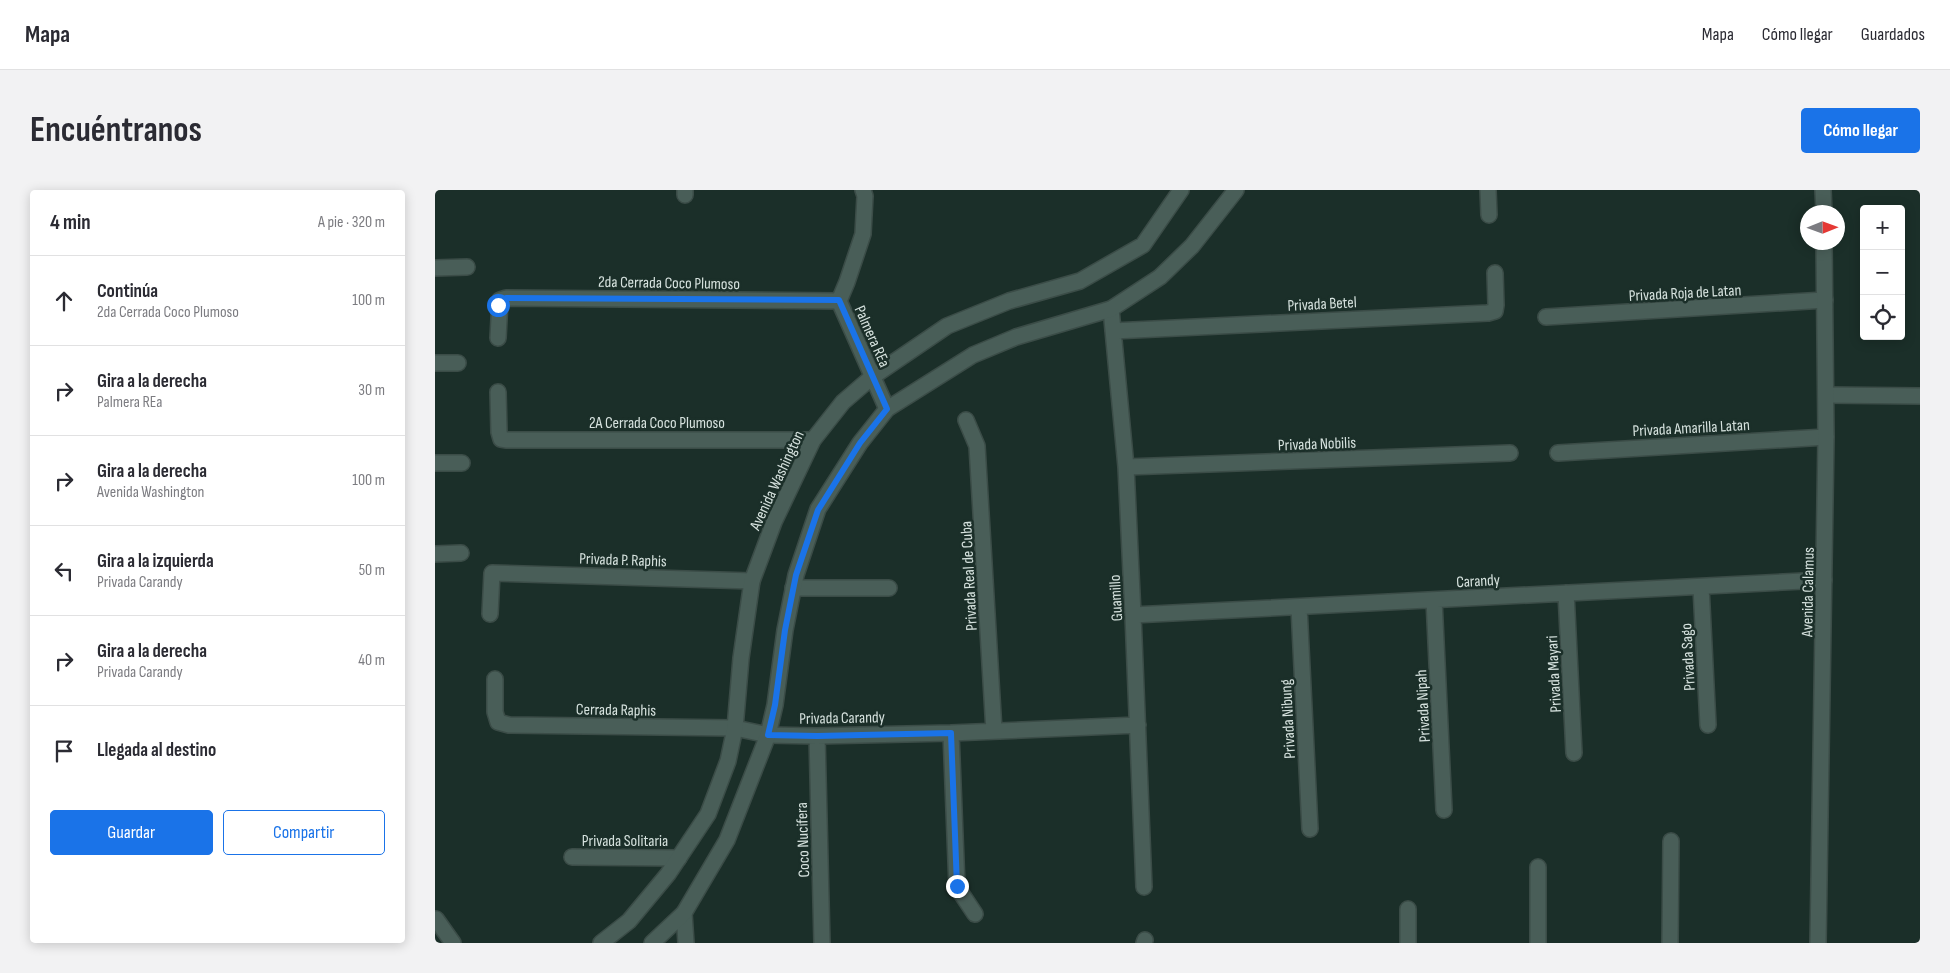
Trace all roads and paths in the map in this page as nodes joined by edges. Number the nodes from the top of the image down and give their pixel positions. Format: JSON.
{"nodes":[{"id":1,"x":863,"y":190,"type":"edge"},
{"id":2,"x":1181,"y":190,"type":"edge"},
{"id":3,"x":1235,"y":190,"type":"edge"},
{"id":4,"x":1488,"y":190,"type":"edge"},
{"id":5,"x":1823,"y":190,"type":"edge"},
{"id":6,"x":1824,"y":205,"type":"edge"},
{"id":7,"x":1489,"y":215,"type":"dead end"},
{"id":8,"x":1824,"y":250,"type":"edge"},
{"id":9,"x":435,"y":268,"type":"edge"},
{"id":10,"x":467,"y":268,"type":"dead end"},
{"id":11,"x":1495,"y":274,"type":"dead end"},
{"id":12,"x":839,"y":300,"type":"junction"},
{"id":13,"x":1825,"y":300,"type":"junction"},
{"id":14,"x":1111,"y":309,"type":"junction"},
{"id":15,"x":1546,"y":318,"type":"dead end"},
{"id":16,"x":1113,"y":331,"type":"junction"},
{"id":17,"x":499,"y":338,"type":"dead end"},
{"id":18,"x":435,"y":363,"type":"edge"},
{"id":19,"x":458,"y":363,"type":"dead end"},
{"id":20,"x":872,"y":377,"type":"junction"},
{"id":21,"x":498,"y":392,"type":"dead end"},
{"id":22,"x":1826,"y":395,"type":"junction"},
{"id":23,"x":1920,"y":396,"type":"edge"},
{"id":24,"x":887,"y":409,"type":"junction"},
{"id":25,"x":966,"y":420,"type":"dead end"},
{"id":26,"x":1826,"y":437,"type":"junction"},
{"id":27,"x":813,"y":440,"type":"junction"},
{"id":28,"x":1510,"y":453,"type":"dead end"},
{"id":29,"x":1558,"y":453,"type":"dead end"},
{"id":30,"x":435,"y":463,"type":"edge"},
{"id":31,"x":462,"y":463,"type":"dead end"},
{"id":32,"x":1126,"y":467,"type":"junction"},
{"id":33,"x":461,"y":553,"type":"dead end"},
{"id":34,"x":435,"y":554,"type":"edge"},
{"id":35,"x":1824,"y":580,"type":"junction"},
{"id":36,"x":752,"y":581,"type":"junction"},
{"id":37,"x":1701,"y":586,"type":"junction"},
{"id":38,"x":793,"y":588,"type":"junction"},
{"id":39,"x":889,"y":588,"type":"dead end"},
{"id":40,"x":1567,"y":594,"type":"junction"},
{"id":41,"x":1434,"y":600,"type":"junction"},
{"id":42,"x":1299,"y":607,"type":"junction"},
{"id":43,"x":490,"y":614,"type":"dead end"},
{"id":44,"x":1133,"y":615,"type":"junction"},
{"id":45,"x":495,"y":679,"type":"dead end"},
{"id":46,"x":1138,"y":725,"type":"junction"},
{"id":47,"x":1708,"y":725,"type":"dead end"},
{"id":48,"x":735,"y":728,"type":"junction"},
{"id":49,"x":994,"y":731,"type":"junction"},
{"id":50,"x":951,"y":733,"type":"junction"},
{"id":51,"x":768,"y":735,"type":"junction"},
{"id":52,"x":817,"y":736,"type":"junction"},
{"id":53,"x":1575,"y":753,"type":"dead end"},
{"id":54,"x":1444,"y":810,"type":"dead end"},
{"id":55,"x":1310,"y":829,"type":"dead end"},
{"id":56,"x":1671,"y":841,"type":"dead end"},
{"id":57,"x":572,"y":858,"type":"dead end"},
{"id":58,"x":679,"y":858,"type":"junction"},
{"id":59,"x":1538,"y":867,"type":"dead end"},
{"id":60,"x":1144,"y":887,"type":"dead end"},
{"id":61,"x":1408,"y":909,"type":"dead end"},
{"id":62,"x":684,"y":913,"type":"junction"},
{"id":63,"x":975,"y":914,"type":"dead end"},
{"id":64,"x":435,"y":919,"type":"edge"},
{"id":65,"x":453,"y":943,"type":"edge"},
{"id":66,"x":601,"y":943,"type":"edge"},
{"id":67,"x":652,"y":943,"type":"edge"},
{"id":68,"x":686,"y":943,"type":"edge"},
{"id":69,"x":822,"y":943,"type":"edge"},
{"id":70,"x":1408,"y":943,"type":"edge"},
{"id":71,"x":1538,"y":943,"type":"edge"},
{"id":72,"x":1670,"y":943,"type":"edge"},
{"id":73,"x":1818,"y":943,"type":"edge"}],
"edges":[{"from":1,"to":12,"type":"street","name":"Palmera REa"},
{"from":2,"to":20,"type":"street","name":"Avenida Washington"},
{"from":3,"to":14,"type":"street"},
{"from":4,"to":7,"type":"street"},
{"from":5,"to":6,"type":"street"},
{"from":8,"to":13,"type":"street","name":"Avenida Calamus"},
{"from":9,"to":10,"type":"street"},
{"from":11,"to":16,"type":"street","name":"Privada Betel"},
{"from":12,"to":17,"type":"street","name":"2da Cerrada Coco Plumoso"},
{"from":12,"to":20,"type":"street","name":"Palmera REa"},
{"from":13,"to":15,"type":"street","name":"Privada Roja de Latan"},
{"from":13,"to":22,"type":"street","name":"Avenida Calamus"},
{"from":14,"to":16,"type":"street","name":"Guamillo"},
{"from":14,"to":24,"type":"street"},
{"from":16,"to":32,"type":"street","name":"Guamillo"},
{"from":18,"to":19,"type":"street"},
{"from":20,"to":24,"type":"street","name":"Palmera REa"},
{"from":20,"to":27,"type":"street","name":"Avenida Washington"},
{"from":21,"to":27,"type":"street","name":"2A Cerrada Coco Plumoso"},
{"from":22,"to":23,"type":"street"},
{"from":22,"to":26,"type":"street","name":"Avenida Calamus"},
{"from":24,"to":38,"type":"street"},
{"from":25,"to":49,"type":"street","name":"Privada Real de Cuba"},
{"from":26,"to":29,"type":"street","name":"Privada Amarilla Latan"},
{"from":26,"to":35,"type":"street","name":"Avenida Calamus"},
{"from":27,"to":36,"type":"street","name":"Avenida Washington"},
{"from":28,"to":32,"type":"street","name":"Privada Nobilis"},
{"from":30,"to":31,"type":"street"},
{"from":32,"to":44,"type":"street","name":"Guamillo"},
{"from":33,"to":34,"type":"street"},
{"from":35,"to":37,"type":"street","name":"Carandy"},
{"from":35,"to":73,"type":"street","name":"Avenida Calamus"},
{"from":36,"to":43,"type":"street","name":"Privada P. Raphis"},
{"from":36,"to":48,"type":"street","name":"Avenida Washington"},
{"from":37,"to":40,"type":"street","name":"Carandy"},
{"from":37,"to":47,"type":"street","name":"Privada Sago"},
{"from":38,"to":39,"type":"street"},
{"from":38,"to":51,"type":"street"},
{"from":40,"to":41,"type":"street","name":"Carandy"},
{"from":40,"to":53,"type":"street","name":"Privada Mayari"},
{"from":41,"to":42,"type":"street","name":"Carandy"},
{"from":41,"to":54,"type":"street","name":"Privada Nipah"},
{"from":42,"to":44,"type":"street","name":"Carandy"},
{"from":42,"to":55,"type":"street","name":"Privada Nibung"},
{"from":44,"to":46,"type":"street","name":"Guamillo"},
{"from":45,"to":48,"type":"street","name":"Cerrada Raphis"},
{"from":46,"to":49,"type":"street","name":"Privada Carandy"},
{"from":46,"to":60,"type":"street","name":"Guamillo"},
{"from":48,"to":51,"type":"street","name":"Privada Carandy"},
{"from":48,"to":58,"type":"street","name":"Avenida Washington"},
{"from":49,"to":50,"type":"street","name":"Privada Carandy"},
{"from":50,"to":52,"type":"street","name":"Privada Carandy"},
{"from":50,"to":63,"type":"street"},
{"from":51,"to":52,"type":"street","name":"Privada Carandy"},
{"from":51,"to":62,"type":"street"},
{"from":52,"to":69,"type":"street","name":"Coco Nucifera"},
{"from":56,"to":72,"type":"street"},
{"from":57,"to":58,"type":"street","name":"Privada Solitaria"},
{"from":58,"to":66,"type":"street","name":"Avenida Washington"},
{"from":59,"to":71,"type":"street"},
{"from":61,"to":70,"type":"street"},
{"from":62,"to":67,"type":"street"},
{"from":62,"to":68,"type":"street"},
{"from":64,"to":65,"type":"street"}]}
